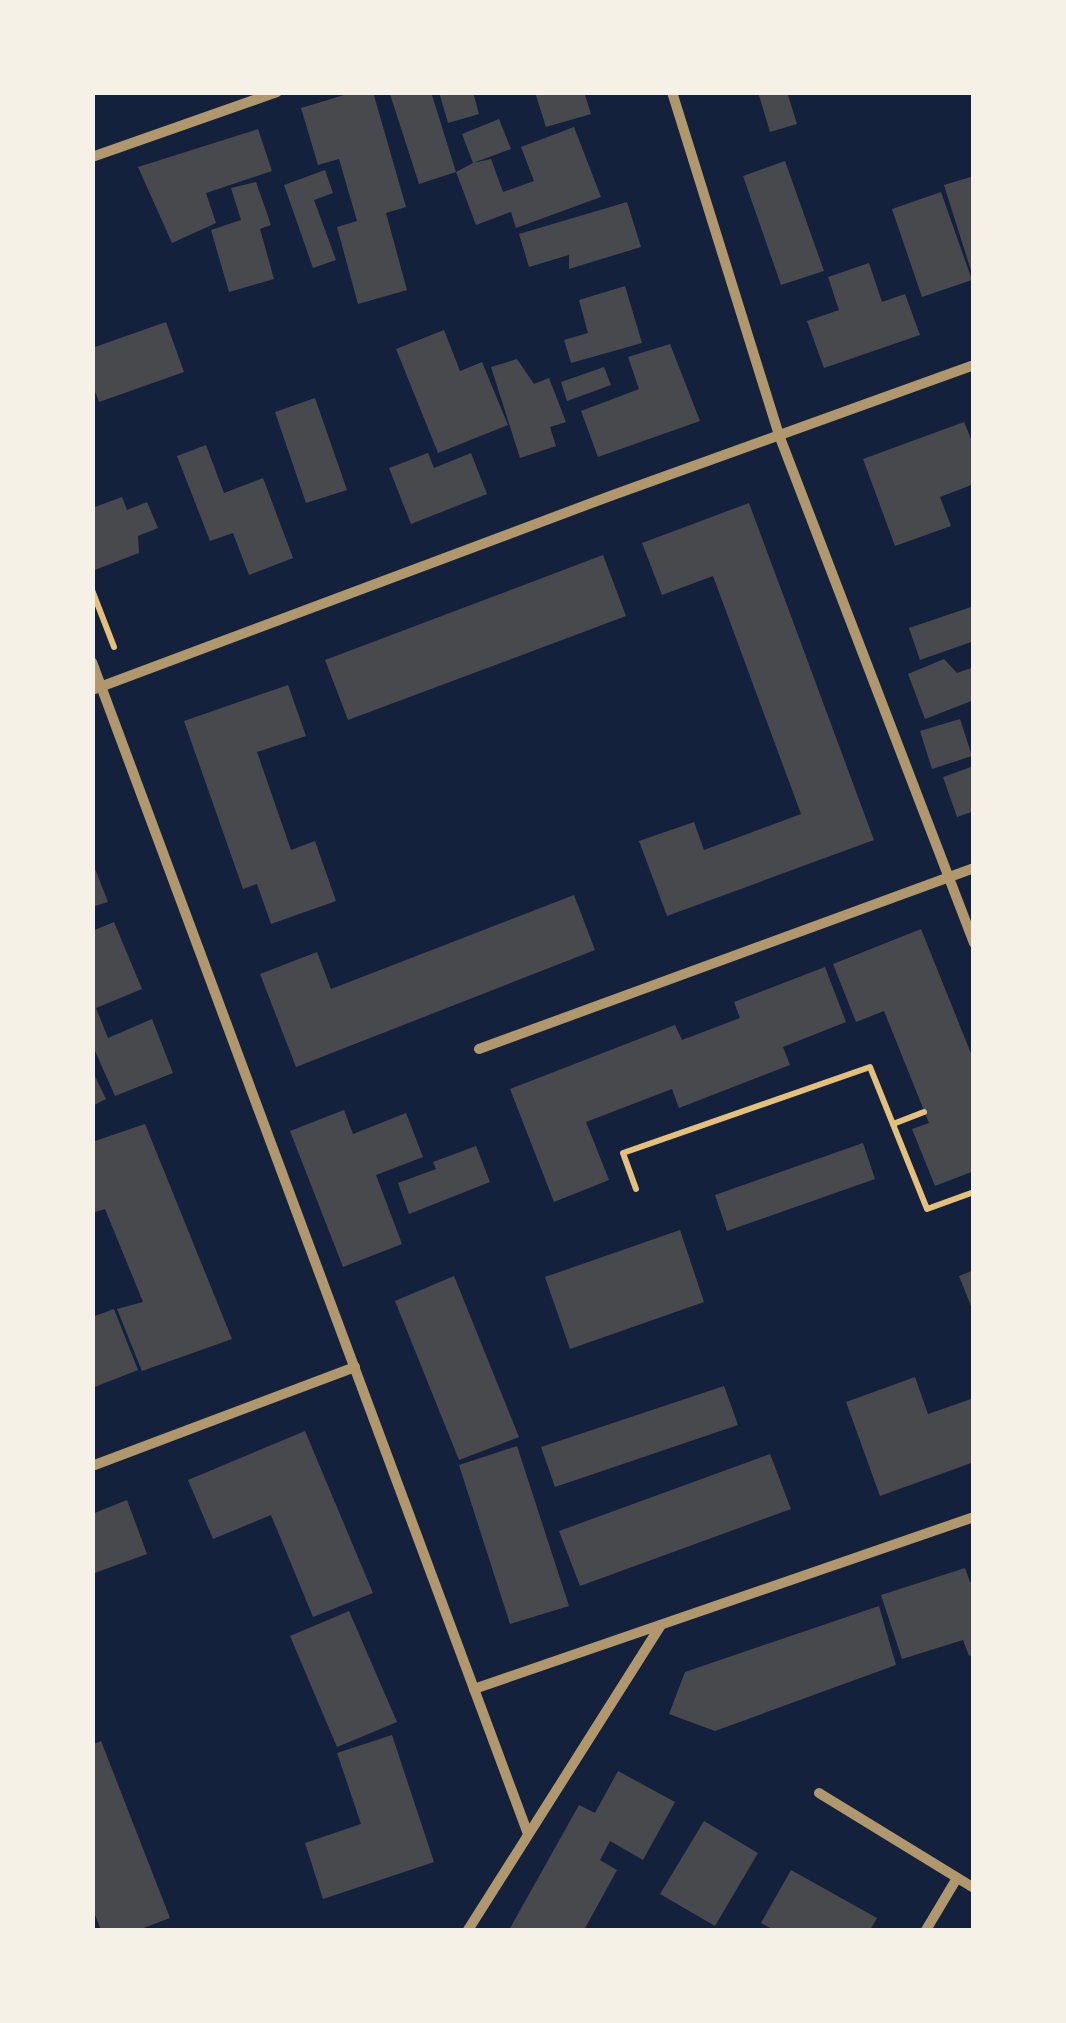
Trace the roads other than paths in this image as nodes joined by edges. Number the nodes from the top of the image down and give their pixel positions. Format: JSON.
{"nodes":[{"id":1,"x":277,"y":92,"type":"edge"},
{"id":2,"x":672,"y":92,"type":"edge"},
{"id":3,"x":92,"y":158,"type":"edge"},
{"id":4,"x":974,"y":365,"type":"edge"},
{"id":5,"x":779,"y":435,"type":"junction"},
{"id":6,"x":92,"y":662,"type":"edge"},
{"id":7,"x":97,"y":688,"type":"edge"},
{"id":8,"x":974,"y":868,"type":"edge"},
{"id":9,"x":948,"y":876,"type":"junction"},
{"id":10,"x":974,"y":943,"type":"edge"},
{"id":11,"x":479,"y":1049,"type":"dead end"},
{"id":12,"x":355,"y":1367,"type":"junction"},
{"id":13,"x":92,"y":1466,"type":"edge"},
{"id":14,"x":974,"y":1517,"type":"edge"},
{"id":15,"x":662,"y":1624,"type":"junction"},
{"id":16,"x":474,"y":1688,"type":"junction"},
{"id":17,"x":820,"y":1793,"type":"dead end"},
{"id":18,"x":528,"y":1834,"type":"junction"},
{"id":19,"x":957,"y":1878,"type":"junction"},
{"id":20,"x":974,"y":1888,"type":"edge"},
{"id":21,"x":468,"y":1930,"type":"edge"},
{"id":22,"x":926,"y":1930,"type":"edge"}],
"edges":[{"from":1,"to":3,"type":"street"},
{"from":2,"to":5,"type":"street"},
{"from":4,"to":5,"type":"street"},
{"from":5,"to":7,"type":"street"},
{"from":5,"to":9,"type":"street"},
{"from":6,"to":7,"type":"street"},
{"from":7,"to":12,"type":"street"},
{"from":8,"to":9,"type":"street"},
{"from":9,"to":10,"type":"street"},
{"from":9,"to":11,"type":"street"},
{"from":12,"to":13,"type":"street"},
{"from":12,"to":16,"type":"street"},
{"from":14,"to":15,"type":"street"},
{"from":15,"to":16,"type":"street"},
{"from":15,"to":18,"type":"street"},
{"from":16,"to":18,"type":"street"},
{"from":17,"to":19,"type":"street"},
{"from":18,"to":21,"type":"street"},
{"from":19,"to":20,"type":"street"},
{"from":19,"to":22,"type":"street"}]}
